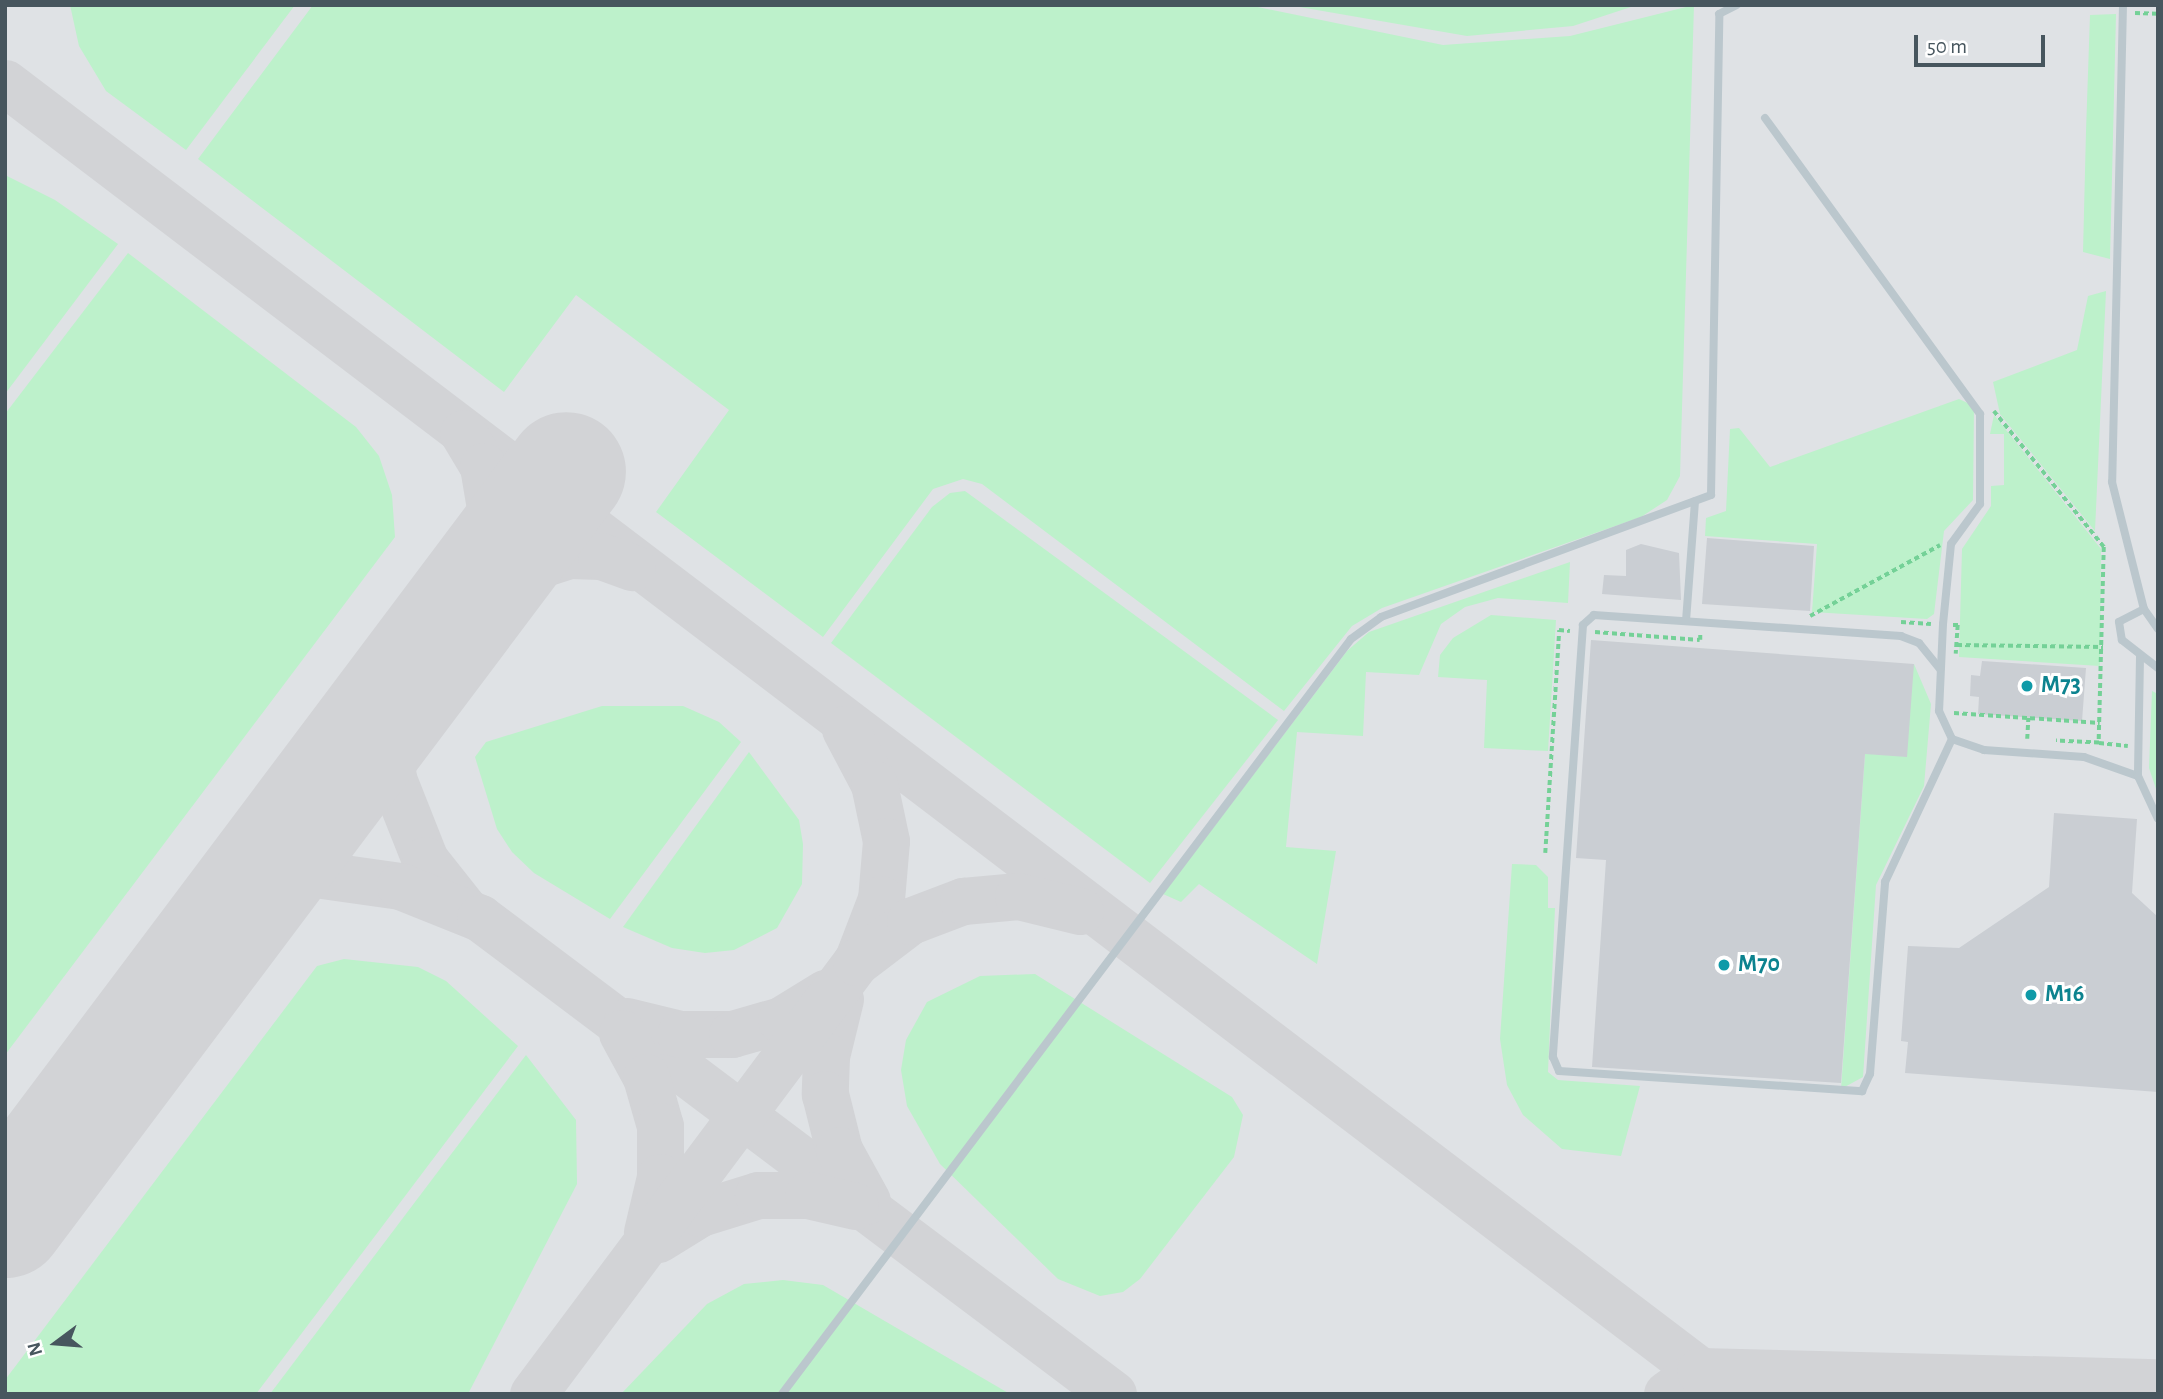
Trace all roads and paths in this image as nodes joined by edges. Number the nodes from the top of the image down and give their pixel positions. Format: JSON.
{"nodes":[{"id":1,"x":1737,"y":5,"type":"edge"},
{"id":2,"x":2123,"y":9,"type":"edge"},
{"id":3,"x":1719,"y":10,"type":"edge"},
{"id":4,"x":2158,"y":13,"type":"edge"},
{"id":5,"x":1765,"y":118,"type":"dead end"},
{"id":6,"x":1994,"y":411,"type":"dead end"},
{"id":7,"x":1695,"y":501,"type":"junction"},
{"id":8,"x":1951,"y":544,"type":"junction"},
{"id":9,"x":2144,"y":609,"type":"junction"},
{"id":10,"x":1796,"y":615,"type":"dead end"},
{"id":11,"x":1810,"y":616,"type":"junction"},
{"id":12,"x":1823,"y":617,"type":"dead end"},
{"id":13,"x":1686,"y":621,"type":"junction"},
{"id":14,"x":1889,"y":621,"type":"dead end"},
{"id":15,"x":1701,"y":622,"type":"junction"},
{"id":16,"x":1942,"y":624,"type":"junction"},
{"id":17,"x":2158,"y":629,"type":"edge"},
{"id":18,"x":1583,"y":632,"type":"junction"},
{"id":19,"x":1957,"y":645,"type":"junction"},
{"id":20,"x":2103,"y":647,"type":"junction"},
{"id":21,"x":2140,"y":657,"type":"junction"},
{"id":22,"x":1956,"y":658,"type":"dead end"},
{"id":23,"x":2158,"y":668,"type":"edge"},
{"id":24,"x":1940,"y":669,"type":"junction"},
{"id":25,"x":2028,"y":718,"type":"junction"},
{"id":26,"x":1959,"y":723,"type":"dead end"},
{"id":27,"x":2100,"y":723,"type":"junction"},
{"id":28,"x":2013,"y":738,"type":"dead end"},
{"id":29,"x":1952,"y":739,"type":"junction"},
{"id":30,"x":2027,"y":739,"type":"junction"},
{"id":31,"x":2039,"y":739,"type":"dead end"},
{"id":32,"x":2051,"y":740,"type":"dead end"},
{"id":33,"x":2099,"y":743,"type":"junction"},
{"id":34,"x":2138,"y":747,"type":"junction"},
{"id":35,"x":2137,"y":776,"type":"junction"},
{"id":36,"x":2158,"y":819,"type":"edge"},
{"id":37,"x":1545,"y":853,"type":"dead end"},
{"id":38,"x":782,"y":1394,"type":"edge"}],
"edges":[{"from":1,"to":3,"type":"lane"},
{"from":2,"to":4,"type":"path"},
{"from":2,"to":9,"type":"lane"},
{"from":3,"to":7,"type":"lane"},
{"from":5,"to":8,"type":"lane"},
{"from":6,"to":20,"type":"path"},
{"from":7,"to":13,"type":"lane"},
{"from":7,"to":38,"type":"lane"},
{"from":8,"to":11,"type":"path"},
{"from":8,"to":16,"type":"lane"},
{"from":9,"to":17,"type":"lane"},
{"from":9,"to":21,"type":"lane"},
{"from":10,"to":11,"type":"path"},
{"from":11,"to":12,"type":"path"},
{"from":13,"to":15,"type":"lane"},
{"from":13,"to":18,"type":"lane"},
{"from":14,"to":16,"type":"path"},
{"from":15,"to":18,"type":"path"},
{"from":15,"to":24,"type":"lane"},
{"from":16,"to":19,"type":"path"},
{"from":16,"to":24,"type":"lane"},
{"from":18,"to":29,"type":"lane"},
{"from":18,"to":37,"type":"path"},
{"from":19,"to":20,"type":"path"},
{"from":19,"to":22,"type":"path"},
{"from":20,"to":27,"type":"path"},
{"from":21,"to":23,"type":"lane"},
{"from":21,"to":34,"type":"lane"},
{"from":24,"to":29,"type":"lane"},
{"from":25,"to":26,"type":"path"},
{"from":25,"to":27,"type":"path"},
{"from":25,"to":30,"type":"path"},
{"from":27,"to":33,"type":"path"},
{"from":28,"to":30,"type":"path"},
{"from":29,"to":35,"type":"lane"},
{"from":30,"to":31,"type":"path"},
{"from":32,"to":33,"type":"path"},
{"from":33,"to":34,"type":"path"},
{"from":34,"to":35,"type":"lane"},
{"from":35,"to":36,"type":"lane"}]}
